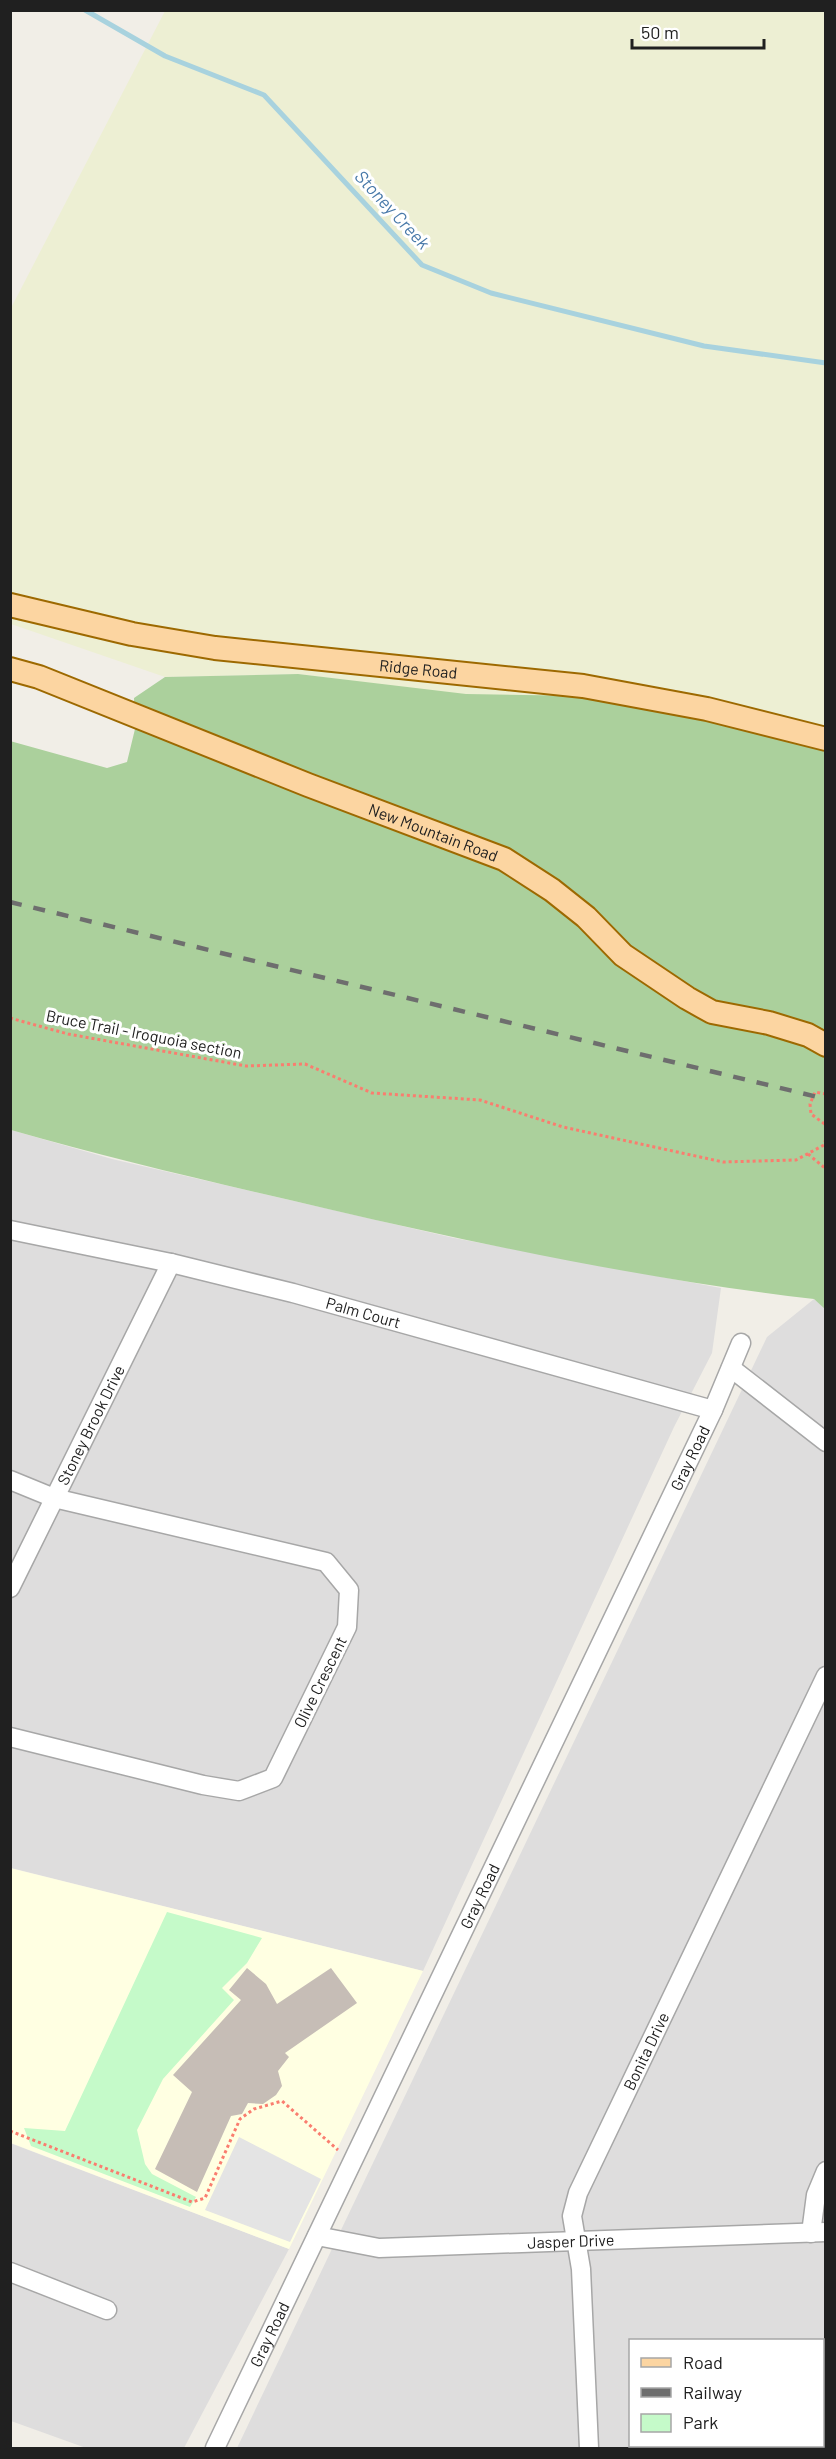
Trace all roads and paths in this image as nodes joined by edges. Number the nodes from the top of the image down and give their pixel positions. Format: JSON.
{"nodes":[{"id":1,"x":10,"y":605,"type":"edge"},
{"id":2,"x":10,"y":669,"type":"edge"},
{"id":3,"x":825,"y":739,"type":"edge"},
{"id":4,"x":10,"y":1018,"type":"edge"},
{"id":5,"x":825,"y":1045,"type":"edge"},
{"id":6,"x":825,"y":1094,"type":"edge"},
{"id":7,"x":825,"y":1125,"type":"edge"},
{"id":8,"x":825,"y":1138,"type":"edge"},
{"id":9,"x":808,"y":1154,"type":"junction"},
{"id":10,"x":825,"y":1170,"type":"edge"},
{"id":11,"x":10,"y":1230,"type":"edge"},
{"id":12,"x":171,"y":1263,"type":"junction"},
{"id":13,"x":741,"y":1343,"type":"dead end"},
{"id":14,"x":731,"y":1368,"type":"junction"},
{"id":15,"x":713,"y":1410,"type":"junction"},
{"id":16,"x":825,"y":1443,"type":"edge"},
{"id":17,"x":10,"y":1480,"type":"edge"},
{"id":18,"x":54,"y":1498,"type":"junction"},
{"id":19,"x":10,"y":1588,"type":"edge"},
{"id":20,"x":825,"y":1676,"type":"edge"},
{"id":21,"x":10,"y":1737,"type":"edge"},
{"id":22,"x":10,"y":2131,"type":"edge"},
{"id":23,"x":351,"y":2161,"type":"junction"},
{"id":24,"x":825,"y":2171,"type":"edge"},
{"id":25,"x":818,"y":2232,"type":"edge"},
{"id":26,"x":317,"y":2236,"type":"junction"},
{"id":27,"x":577,"y":2243,"type":"junction"},
{"id":28,"x":10,"y":2272,"type":"edge"},
{"id":29,"x":107,"y":2310,"type":"dead end"},
{"id":30,"x":215,"y":2448,"type":"edge"},
{"id":31,"x":589,"y":2448,"type":"edge"}],
"edges":[{"from":1,"to":3,"type":"main road","name":"Ridge Road"},
{"from":2,"to":5,"type":"main road","name":"New Mountain Road"},
{"from":4,"to":9,"type":"path","name":"Bruce Trail - Iroquoia section"},
{"from":6,"to":7,"type":"path"},
{"from":8,"to":9,"type":"path"},
{"from":9,"to":10,"type":"path"},
{"from":11,"to":12,"type":"street","name":"Palm Court"},
{"from":12,"to":15,"type":"street","name":"Palm Court"},
{"from":12,"to":18,"type":"street","name":"Stoney Brook Drive"},
{"from":13,"to":14,"type":"street","name":"Gray Road"},
{"from":14,"to":15,"type":"street","name":"Gray Road"},
{"from":14,"to":16,"type":"street"},
{"from":15,"to":23,"type":"street","name":"Gray Road"},
{"from":17,"to":18,"type":"street","name":"Olive Crescent"},
{"from":18,"to":19,"type":"street","name":"Stoney Brook Drive"},
{"from":18,"to":21,"type":"street","name":"Olive Crescent"},
{"from":20,"to":27,"type":"street","name":"Bonita Drive"},
{"from":22,"to":23,"type":"path"},
{"from":23,"to":26,"type":"street","name":"Gray Road"},
{"from":24,"to":25,"type":"street"},
{"from":25,"to":27,"type":"street","name":"Jasper Drive"},
{"from":26,"to":27,"type":"street","name":"Jasper Drive"},
{"from":26,"to":30,"type":"street","name":"Gray Road"},
{"from":27,"to":31,"type":"street","name":"Bonita Drive"},
{"from":28,"to":29,"type":"street"}]}
